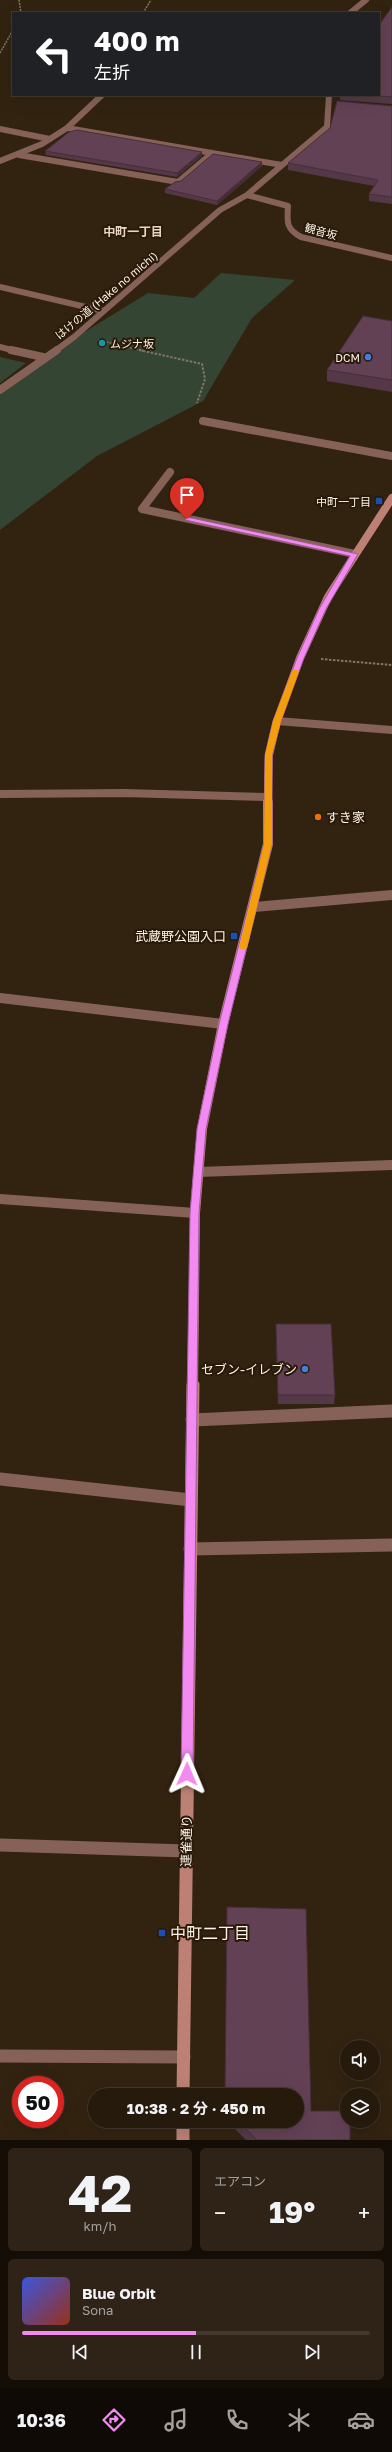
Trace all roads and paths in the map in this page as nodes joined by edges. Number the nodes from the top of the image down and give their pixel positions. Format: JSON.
{"nodes":[{"id":1,"x":19,"y":0,"type":"edge"},
{"id":2,"x":151,"y":0,"type":"edge"},
{"id":3,"x":366,"y":0,"type":"edge"},
{"id":4,"x":21,"y":12,"type":"edge"},
{"id":5,"x":144,"y":12,"type":"edge"},
{"id":6,"x":351,"y":12,"type":"edge"},
{"id":7,"x":12,"y":32,"type":"edge"},
{"id":8,"x":0,"y":53,"type":"edge"},
{"id":9,"x":101,"y":96,"type":"edge"},
{"id":10,"x":330,"y":96,"type":"edge"},
{"id":11,"x":329,"y":103,"type":"junction"},
{"id":12,"x":337,"y":104,"type":"edge"},
{"id":13,"x":67,"y":128,"type":"junction"},
{"id":14,"x":0,"y":129,"type":"edge"},
{"id":15,"x":50,"y":139,"type":"junction"},
{"id":16,"x":212,"y":153,"type":"junction"},
{"id":17,"x":19,"y":155,"type":"junction"},
{"id":18,"x":0,"y":161,"type":"edge"},
{"id":19,"x":282,"y":164,"type":"junction"},
{"id":20,"x":247,"y":195,"type":"junction"},
{"id":21,"x":392,"y":258,"type":"edge"},
{"id":22,"x":0,"y":287,"type":"edge"},
{"id":23,"x":103,"y":311,"type":"junction"},
{"id":24,"x":74,"y":337,"type":"junction"},
{"id":25,"x":0,"y":347,"type":"edge"},
{"id":26,"x":43,"y":357,"type":"junction"},
{"id":27,"x":206,"y":380,"type":"dead end"},
{"id":28,"x":0,"y":390,"type":"edge"},
{"id":29,"x":203,"y":421,"type":"dead end"},
{"id":30,"x":392,"y":456,"type":"edge"},
{"id":31,"x":170,"y":472,"type":"dead end"},
{"id":32,"x":392,"y":498,"type":"edge"},
{"id":33,"x":355,"y":554,"type":"junction"},
{"id":34,"x":300,"y":658,"type":"junction"},
{"id":35,"x":392,"y":665,"type":"edge"},
{"id":36,"x":277,"y":721,"type":"junction"},
{"id":37,"x":392,"y":730,"type":"edge"},
{"id":38,"x":0,"y":794,"type":"edge"},
{"id":39,"x":267,"y":797,"type":"junction"},
{"id":40,"x":392,"y":894,"type":"edge"},
{"id":41,"x":254,"y":907,"type":"junction"},
{"id":42,"x":0,"y":998,"type":"edge"},
{"id":43,"x":223,"y":1024,"type":"junction"},
{"id":44,"x":392,"y":1165,"type":"edge"},
{"id":45,"x":198,"y":1172,"type":"junction"},
{"id":46,"x":0,"y":1199,"type":"edge"},
{"id":47,"x":195,"y":1213,"type":"junction"},
{"id":48,"x":392,"y":1411,"type":"edge"},
{"id":49,"x":192,"y":1420,"type":"junction"},
{"id":50,"x":0,"y":1479,"type":"edge"},
{"id":51,"x":191,"y":1500,"type":"junction"},
{"id":52,"x":392,"y":1545,"type":"edge"},
{"id":53,"x":190,"y":1549,"type":"junction"},
{"id":54,"x":0,"y":1845,"type":"edge"},
{"id":55,"x":186,"y":1851,"type":"junction"},
{"id":56,"x":0,"y":2056,"type":"edge"},
{"id":57,"x":184,"y":2057,"type":"junction"},
{"id":58,"x":183,"y":2088,"type":"edge"},
{"id":59,"x":183,"y":2128,"type":"edge"},
{"id":60,"x":182,"y":2140,"type":"edge"}],
"edges":[{"from":1,"to":4,"type":"path"},
{"from":2,"to":5,"type":"path"},
{"from":3,"to":6,"type":"street"},
{"from":7,"to":8,"type":"path"},
{"from":9,"to":13,"type":"street"},
{"from":10,"to":11,"type":"street","name":"はけの道 (Hake no michi)"},
{"from":11,"to":12,"type":"street"},
{"from":11,"to":19,"type":"street","name":"はけの道 (Hake no michi)"},
{"from":13,"to":15,"type":"street"},
{"from":13,"to":16,"type":"street"},
{"from":14,"to":15,"type":"street"},
{"from":15,"to":17,"type":"street"},
{"from":16,"to":17,"type":"street"},
{"from":16,"to":19,"type":"street"},
{"from":17,"to":18,"type":"street"},
{"from":19,"to":20,"type":"street","name":"はけの道 (Hake no michi)"},
{"from":20,"to":21,"type":"street","name":"観音坂"},
{"from":20,"to":23,"type":"street","name":"はけの道 (Hake no michi)"},
{"from":22,"to":23,"type":"street"},
{"from":23,"to":24,"type":"street","name":"はけの道 (Hake no michi)"},
{"from":24,"to":26,"type":"street","name":"はけの道 (Hake no michi)"},
{"from":24,"to":27,"type":"path"},
{"from":25,"to":26,"type":"street"},
{"from":26,"to":28,"type":"street","name":"はけの道 (Hake no michi)"},
{"from":29,"to":30,"type":"street"},
{"from":31,"to":33,"type":"street"},
{"from":32,"to":33,"type":"main road","name":"連雀通り"},
{"from":33,"to":34,"type":"main road","name":"連雀通り"},
{"from":34,"to":35,"type":"path"},
{"from":34,"to":36,"type":"main road","name":"連雀通り"},
{"from":36,"to":37,"type":"street"},
{"from":36,"to":39,"type":"main road","name":"連雀通り"},
{"from":38,"to":39,"type":"street"},
{"from":39,"to":41,"type":"main road","name":"連雀通り"},
{"from":40,"to":41,"type":"street"},
{"from":41,"to":43,"type":"main road","name":"連雀通り"},
{"from":42,"to":43,"type":"street"},
{"from":43,"to":45,"type":"main road","name":"連雀通り"},
{"from":44,"to":45,"type":"street"},
{"from":45,"to":47,"type":"main road","name":"連雀通り"},
{"from":46,"to":47,"type":"street"},
{"from":47,"to":49,"type":"main road","name":"連雀通り"},
{"from":48,"to":49,"type":"street"},
{"from":49,"to":51,"type":"main road","name":"連雀通り"},
{"from":50,"to":51,"type":"street"},
{"from":51,"to":53,"type":"main road","name":"連雀通り"},
{"from":52,"to":53,"type":"street"},
{"from":53,"to":55,"type":"main road","name":"連雀通り"},
{"from":54,"to":55,"type":"street"},
{"from":55,"to":57,"type":"main road","name":"連雀通り"},
{"from":56,"to":57,"type":"street"},
{"from":57,"to":58,"type":"main road","name":"連雀通り"},
{"from":59,"to":60,"type":"main road"}]}
